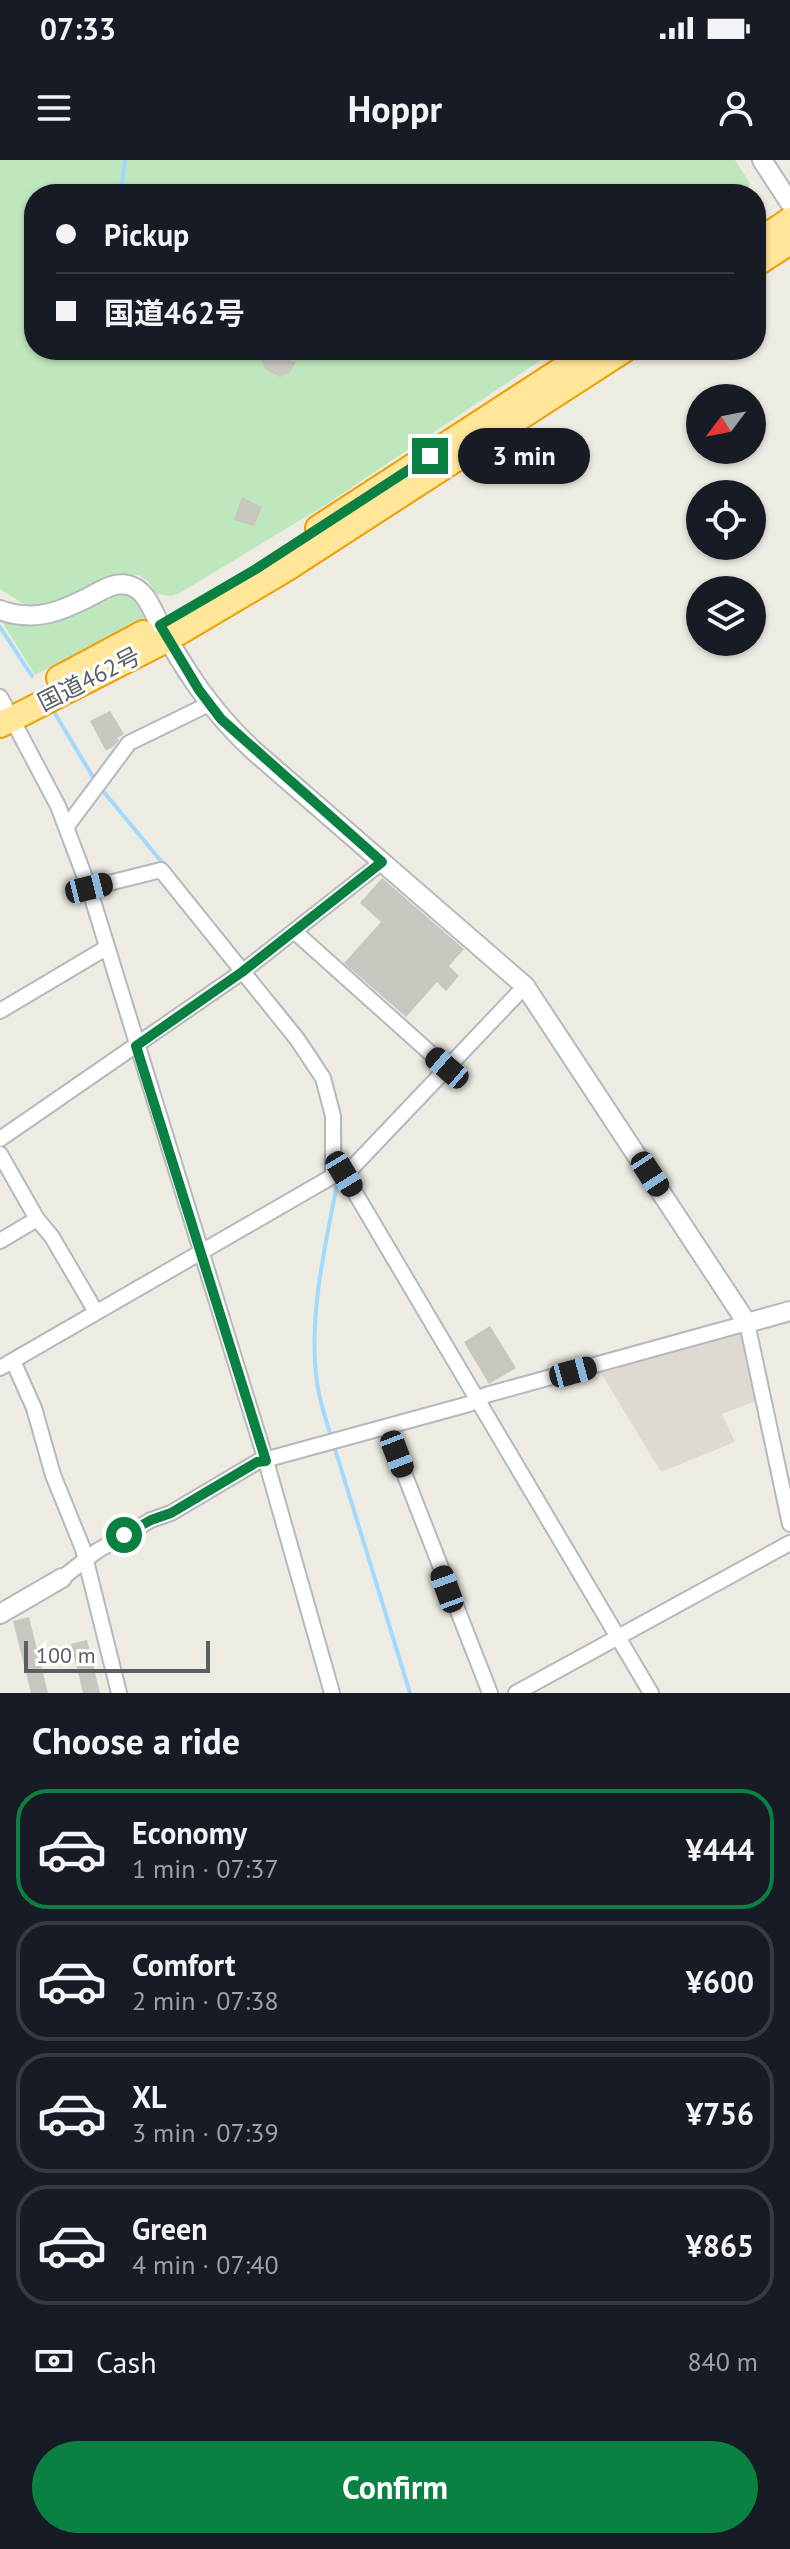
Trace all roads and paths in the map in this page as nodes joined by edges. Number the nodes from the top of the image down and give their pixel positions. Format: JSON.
{"nodes":[{"id":1,"x":762,"y":160,"type":"edge"},
{"id":2,"x":790,"y":203,"type":"edge"},
{"id":3,"x":790,"y":220,"type":"edge"},
{"id":4,"x":766,"y":236,"type":"edge"},
{"id":5,"x":790,"y":242,"type":"edge"},
{"id":6,"x":766,"y":258,"type":"edge"},
{"id":7,"x":577,"y":360,"type":"edge"},
{"id":8,"x":609,"y":360,"type":"edge"},
{"id":9,"x":0,"y":610,"type":"edge"},
{"id":10,"x":164,"y":632,"type":"junction"},
{"id":11,"x":209,"y":704,"type":"junction"},
{"id":12,"x":3,"y":711,"type":"edge"},
{"id":13,"x":67,"y":826,"type":"junction"},
{"id":14,"x":382,"y":862,"type":"junction"},
{"id":15,"x":89,"y":888,"type":"junction"},
{"id":16,"x":294,"y":931,"type":"junction"},
{"id":17,"x":106,"y":948,"type":"junction"},
{"id":18,"x":242,"y":972,"type":"junction"},
{"id":19,"x":525,"y":986,"type":"junction"},
{"id":20,"x":0,"y":1011,"type":"edge"},
{"id":21,"x":136,"y":1046,"type":"junction"},
{"id":22,"x":447,"y":1068,"type":"junction"},
{"id":23,"x":0,"y":1139,"type":"edge"},
{"id":24,"x":0,"y":1154,"type":"edge"},
{"id":25,"x":338,"y":1175,"type":"junction"},
{"id":26,"x":37,"y":1219,"type":"junction"},
{"id":27,"x":0,"y":1241,"type":"edge"},
{"id":28,"x":200,"y":1251,"type":"junction"},
{"id":29,"x":790,"y":1311,"type":"edge"},
{"id":30,"x":96,"y":1312,"type":"junction"},
{"id":31,"x":747,"y":1323,"type":"junction"},
{"id":32,"x":7,"y":1365,"type":"edge"},
{"id":33,"x":478,"y":1399,"type":"junction"},
{"id":34,"x":386,"y":1427,"type":"junction"},
{"id":35,"x":266,"y":1461,"type":"junction"},
{"id":36,"x":790,"y":1524,"type":"edge"},
{"id":37,"x":790,"y":1543,"type":"edge"},
{"id":38,"x":86,"y":1560,"type":"junction"},
{"id":39,"x":62,"y":1578,"type":"joint"},
{"id":40,"x":0,"y":1614,"type":"edge"},
{"id":41,"x":619,"y":1637,"type":"junction"},
{"id":42,"x":119,"y":1693,"type":"edge"},
{"id":43,"x":332,"y":1693,"type":"edge"},
{"id":44,"x":490,"y":1693,"type":"edge"},
{"id":45,"x":516,"y":1693,"type":"edge"},
{"id":46,"x":651,"y":1693,"type":"edge"}],
"edges":[{"from":1,"to":2,"type":"street"},
{"from":3,"to":4,"type":"highway"},
{"from":5,"to":6,"type":"highway"},
{"from":7,"to":10,"type":"highway","name":"国道462号"},
{"from":8,"to":10,"type":"highway","name":"国道462号"},
{"from":9,"to":10,"type":"street"},
{"from":10,"to":11,"type":"street"},
{"from":10,"to":12,"type":"highway","name":"国道462号"},
{"from":11,"to":13,"type":"street"},
{"from":11,"to":14,"type":"street"},
{"from":12,"to":13,"type":"street"},
{"from":13,"to":15,"type":"street"},
{"from":14,"to":16,"type":"street"},
{"from":14,"to":19,"type":"street"},
{"from":15,"to":17,"type":"street"},
{"from":15,"to":18,"type":"street"},
{"from":16,"to":18,"type":"street"},
{"from":16,"to":22,"type":"street"},
{"from":17,"to":20,"type":"street"},
{"from":17,"to":21,"type":"street"},
{"from":18,"to":21,"type":"street"},
{"from":18,"to":25,"type":"street"},
{"from":19,"to":22,"type":"street"},
{"from":19,"to":31,"type":"street"},
{"from":21,"to":23,"type":"street"},
{"from":21,"to":28,"type":"street"},
{"from":22,"to":25,"type":"street"},
{"from":24,"to":26,"type":"street"},
{"from":25,"to":28,"type":"street"},
{"from":25,"to":33,"type":"street"},
{"from":26,"to":27,"type":"street"},
{"from":26,"to":30,"type":"street"},
{"from":28,"to":30,"type":"street"},
{"from":28,"to":35,"type":"street"},
{"from":29,"to":31,"type":"street"},
{"from":30,"to":32,"type":"street"},
{"from":31,"to":33,"type":"street"},
{"from":31,"to":36,"type":"street"},
{"from":32,"to":38,"type":"street"},
{"from":33,"to":34,"type":"street"},
{"from":33,"to":41,"type":"street"},
{"from":34,"to":35,"type":"street"},
{"from":34,"to":44,"type":"street"},
{"from":35,"to":38,"type":"street"},
{"from":35,"to":43,"type":"street"},
{"from":37,"to":41,"type":"street"},
{"from":38,"to":39,"type":"street"},
{"from":38,"to":42,"type":"street"},
{"from":39,"to":40,"type":"street"},
{"from":41,"to":45,"type":"street"},
{"from":41,"to":46,"type":"street"}]}
